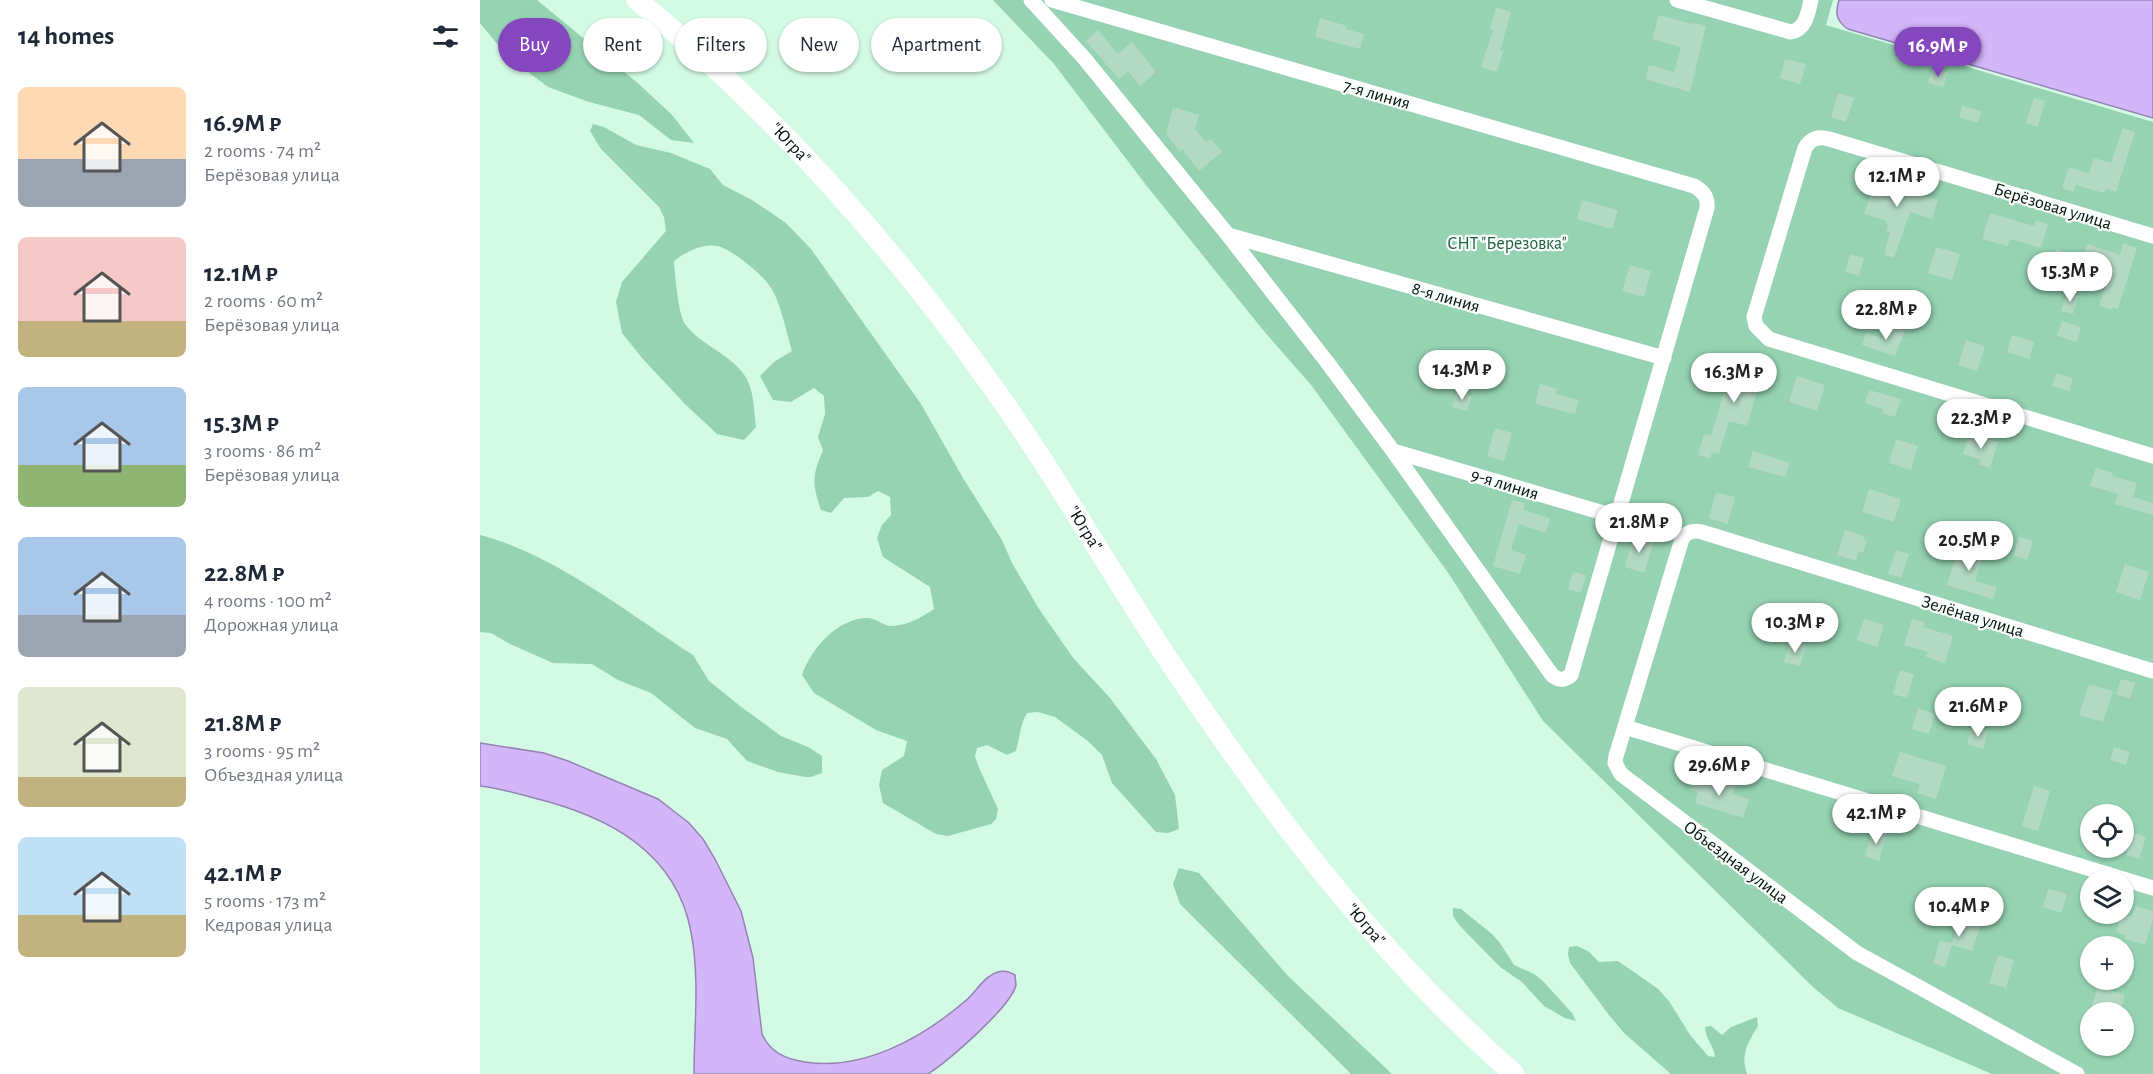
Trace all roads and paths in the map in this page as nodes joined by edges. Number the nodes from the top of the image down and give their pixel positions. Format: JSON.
{"nodes":[{"id":1,"x":637,"y":0,"type":"edge"},
{"id":2,"x":1031,"y":0,"type":"edge"},
{"id":3,"x":1052,"y":0,"type":"edge"},
{"id":4,"x":1677,"y":0,"type":"edge"},
{"id":5,"x":1812,"y":0,"type":"edge"},
{"id":6,"x":1228,"y":235,"type":"junction"},
{"id":7,"x":2153,"y":236,"type":"edge"},
{"id":8,"x":1664,"y":358,"type":"junction"},
{"id":9,"x":1394,"y":451,"type":"junction"},
{"id":10,"x":2153,"y":456,"type":"edge"},
{"id":11,"x":1617,"y":517,"type":"junction"},
{"id":12,"x":1690,"y":531,"type":"joint"},
{"id":13,"x":2153,"y":671,"type":"edge"},
{"id":14,"x":1625,"y":727,"type":"junction"},
{"id":15,"x":2153,"y":888,"type":"edge"},
{"id":16,"x":1514,"y":1074,"type":"edge"},
{"id":17,"x":2077,"y":1074,"type":"edge"}],
"edges":[{"from":1,"to":16,"type":"highway","name":"\"Югра\""},
{"from":2,"to":6,"type":"street"},
{"from":3,"to":8,"type":"street","name":"7-я линия"},
{"from":4,"to":5,"type":"street"},
{"from":6,"to":8,"type":"street","name":"8-я линия"},
{"from":6,"to":9,"type":"street"},
{"from":7,"to":10,"type":"street","name":"Берёзовая улица"},
{"from":8,"to":11,"type":"street"},
{"from":9,"to":11,"type":"street","name":"9-я линия"},
{"from":9,"to":11,"type":"street"},
{"from":12,"to":13,"type":"street","name":"Зелёная улица"},
{"from":12,"to":14,"type":"street","name":"Объездная улица"},
{"from":14,"to":15,"type":"street"},
{"from":14,"to":17,"type":"street","name":"Объездная улица"}]}
